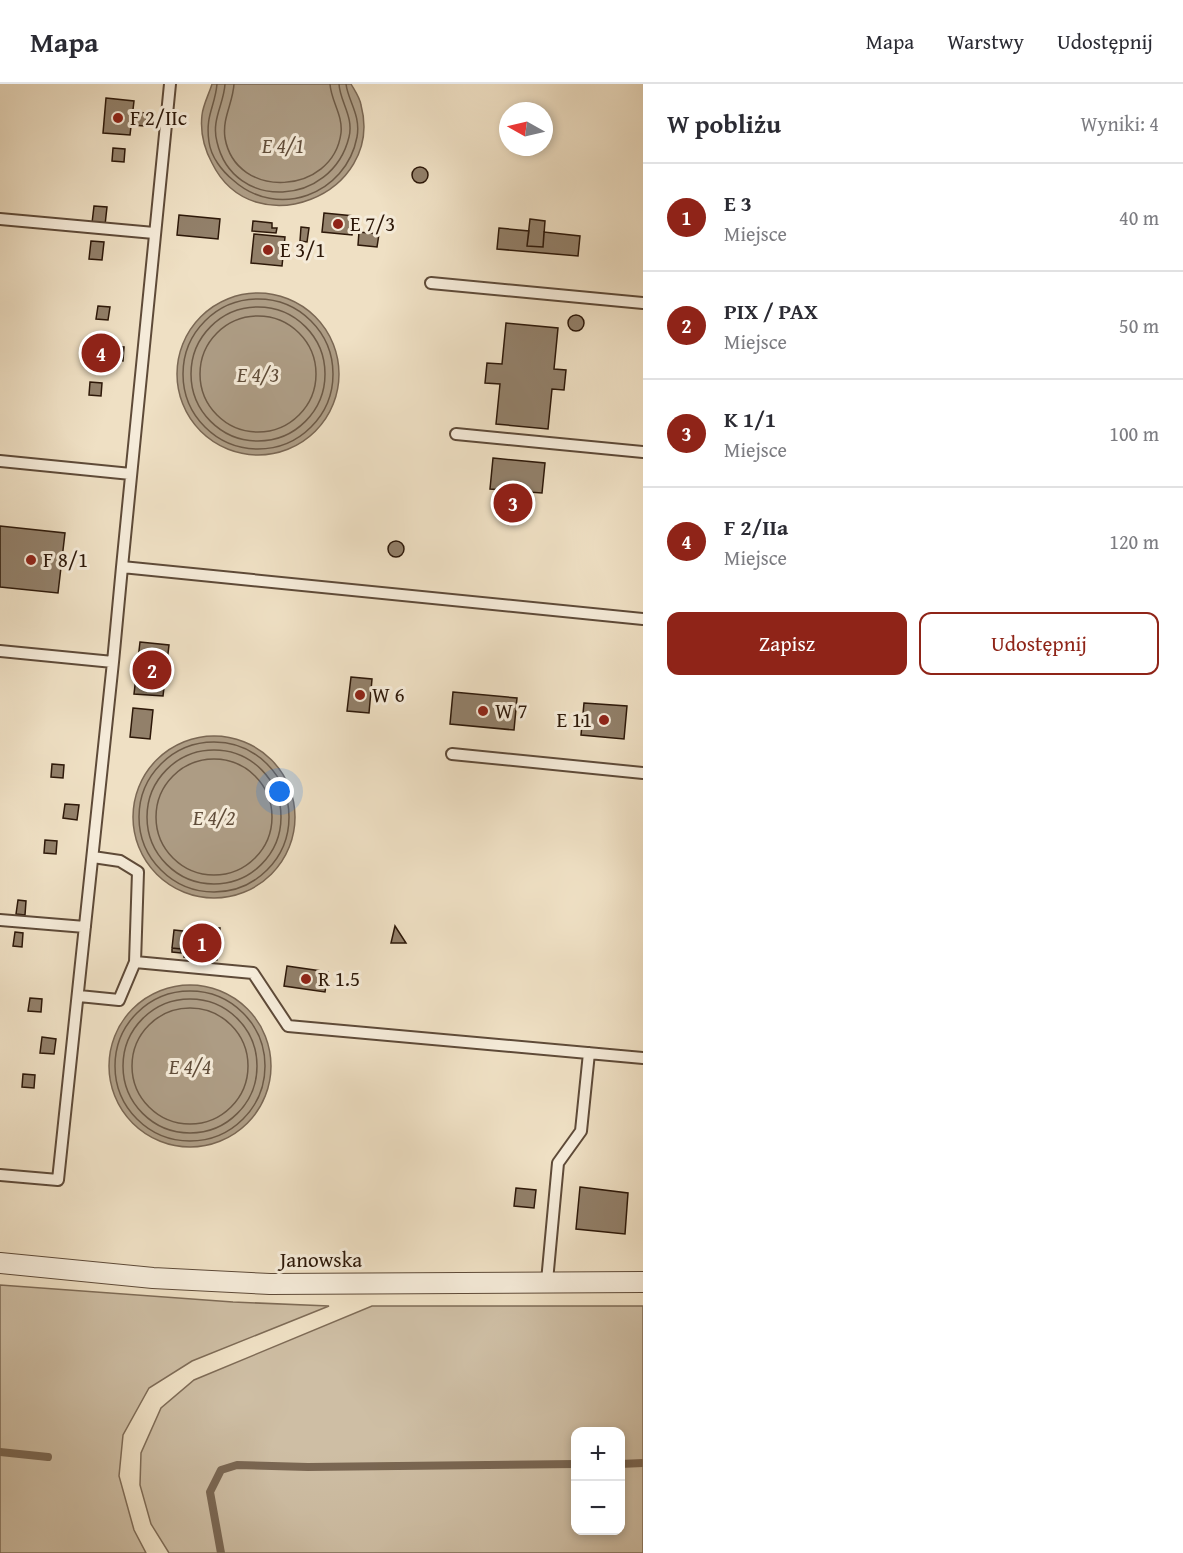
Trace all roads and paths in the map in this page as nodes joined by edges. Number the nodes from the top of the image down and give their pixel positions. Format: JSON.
{"nodes":[{"id":1,"x":170,"y":84,"type":"edge"},
{"id":2,"x":0,"y":219,"type":"edge"},
{"id":3,"x":154,"y":233,"type":"junction"},
{"id":4,"x":432,"y":283,"type":"dead end"},
{"id":5,"x":643,"y":303,"type":"edge"},
{"id":6,"x":456,"y":434,"type":"dead end"},
{"id":7,"x":643,"y":452,"type":"edge"},
{"id":8,"x":0,"y":461,"type":"edge"},
{"id":9,"x":131,"y":474,"type":"junction"},
{"id":10,"x":122,"y":567,"type":"junction"},
{"id":11,"x":643,"y":619,"type":"edge"},
{"id":12,"x":0,"y":651,"type":"edge"},
{"id":13,"x":113,"y":662,"type":"junction"},
{"id":14,"x":452,"y":754,"type":"dead end"},
{"id":15,"x":643,"y":773,"type":"edge"},
{"id":16,"x":93,"y":857,"type":"junction"},
{"id":17,"x":0,"y":920,"type":"edge"},
{"id":18,"x":85,"y":927,"type":"junction"},
{"id":19,"x":135,"y":962,"type":"junction"},
{"id":20,"x":79,"y":996,"type":"junction"},
{"id":21,"x":589,"y":1053,"type":"junction"},
{"id":22,"x":643,"y":1058,"type":"edge"},
{"id":23,"x":0,"y":1175,"type":"edge"},
{"id":24,"x":0,"y":1263,"type":"edge"},
{"id":25,"x":547,"y":1281,"type":"junction"},
{"id":26,"x":643,"y":1282,"type":"edge"}],
"edges":[{"from":1,"to":3,"type":"lane"},
{"from":2,"to":3,"type":"lane"},
{"from":3,"to":9,"type":"lane"},
{"from":4,"to":5,"type":"lane"},
{"from":6,"to":7,"type":"lane"},
{"from":8,"to":9,"type":"lane"},
{"from":9,"to":10,"type":"lane"},
{"from":10,"to":11,"type":"lane"},
{"from":10,"to":13,"type":"lane"},
{"from":12,"to":13,"type":"lane"},
{"from":13,"to":16,"type":"lane"},
{"from":14,"to":15,"type":"lane"},
{"from":16,"to":18,"type":"lane"},
{"from":16,"to":19,"type":"lane"},
{"from":17,"to":18,"type":"lane"},
{"from":18,"to":20,"type":"lane"},
{"from":19,"to":20,"type":"lane"},
{"from":19,"to":21,"type":"lane"},
{"from":20,"to":23,"type":"lane"},
{"from":21,"to":22,"type":"lane"},
{"from":21,"to":25,"type":"lane"},
{"from":24,"to":25,"type":"street","name":"Janowska"},
{"from":25,"to":26,"type":"street","name":"Janowska"}]}
